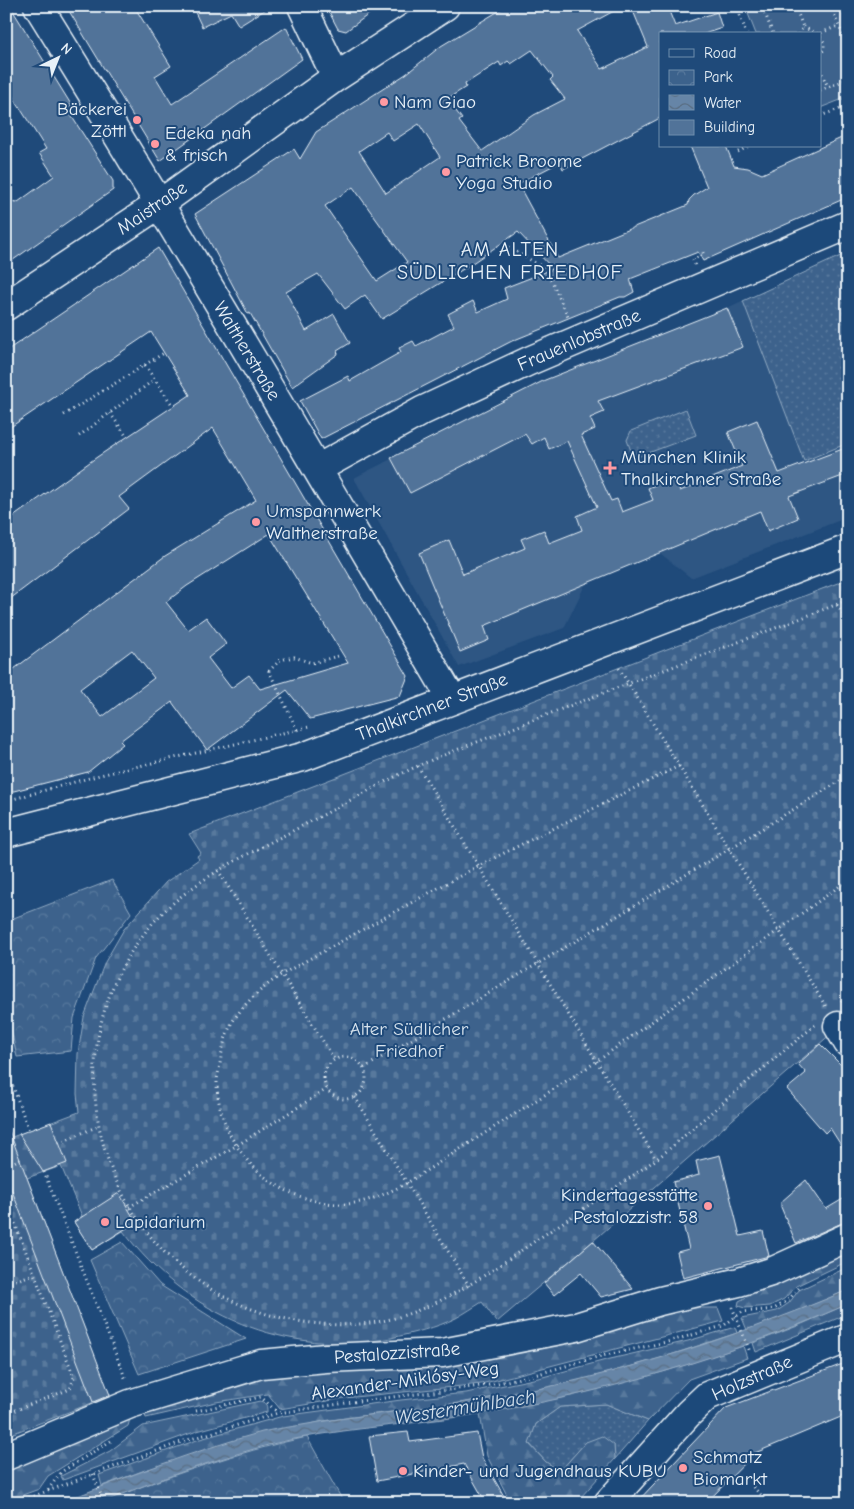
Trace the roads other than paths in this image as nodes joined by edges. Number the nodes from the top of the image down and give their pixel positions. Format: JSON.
{"nodes":[{"id":1,"x":38,"y":6,"type":"edge"},
{"id":2,"x":302,"y":6,"type":"edge"},
{"id":3,"x":445,"y":6,"type":"edge"},
{"id":4,"x":336,"y":77,"type":"junction"},
{"id":5,"x":158,"y":205,"type":"junction"},
{"id":6,"x":848,"y":225,"type":"edge"},
{"id":7,"x":10,"y":299,"type":"edge"},
{"id":8,"x":317,"y":469,"type":"junction"},
{"id":9,"x":848,"y":549,"type":"edge"},
{"id":10,"x":452,"y":699,"type":"junction"},
{"id":11,"x":6,"y":833,"type":"edge"},
{"id":12,"x":848,"y":1237,"type":"edge"},
{"id":13,"x":848,"y":1338,"type":"edge"},
{"id":14,"x":6,"y":1456,"type":"edge"},
{"id":15,"x":608,"y":1503,"type":"edge"}],
"edges":[{"from":1,"to":5,"type":"street","name":"Waltherstraße"},
{"from":2,"to":4,"type":"street"},
{"from":3,"to":4,"type":"street","name":"Maistraße"},
{"from":4,"to":5,"type":"street","name":"Maistraße"},
{"from":5,"to":7,"type":"street","name":"Maistraße"},
{"from":5,"to":8,"type":"street","name":"Waltherstraße"},
{"from":6,"to":8,"type":"street","name":"Frauenlobstraße"},
{"from":8,"to":10,"type":"street","name":"Waltherstraße"},
{"from":9,"to":10,"type":"street","name":"Thalkirchner Straße"},
{"from":10,"to":11,"type":"street","name":"Thalkirchner Straße"},
{"from":12,"to":14,"type":"street","name":"Pestalozzistraße"},
{"from":13,"to":15,"type":"street","name":"Holzstraße"}]}
